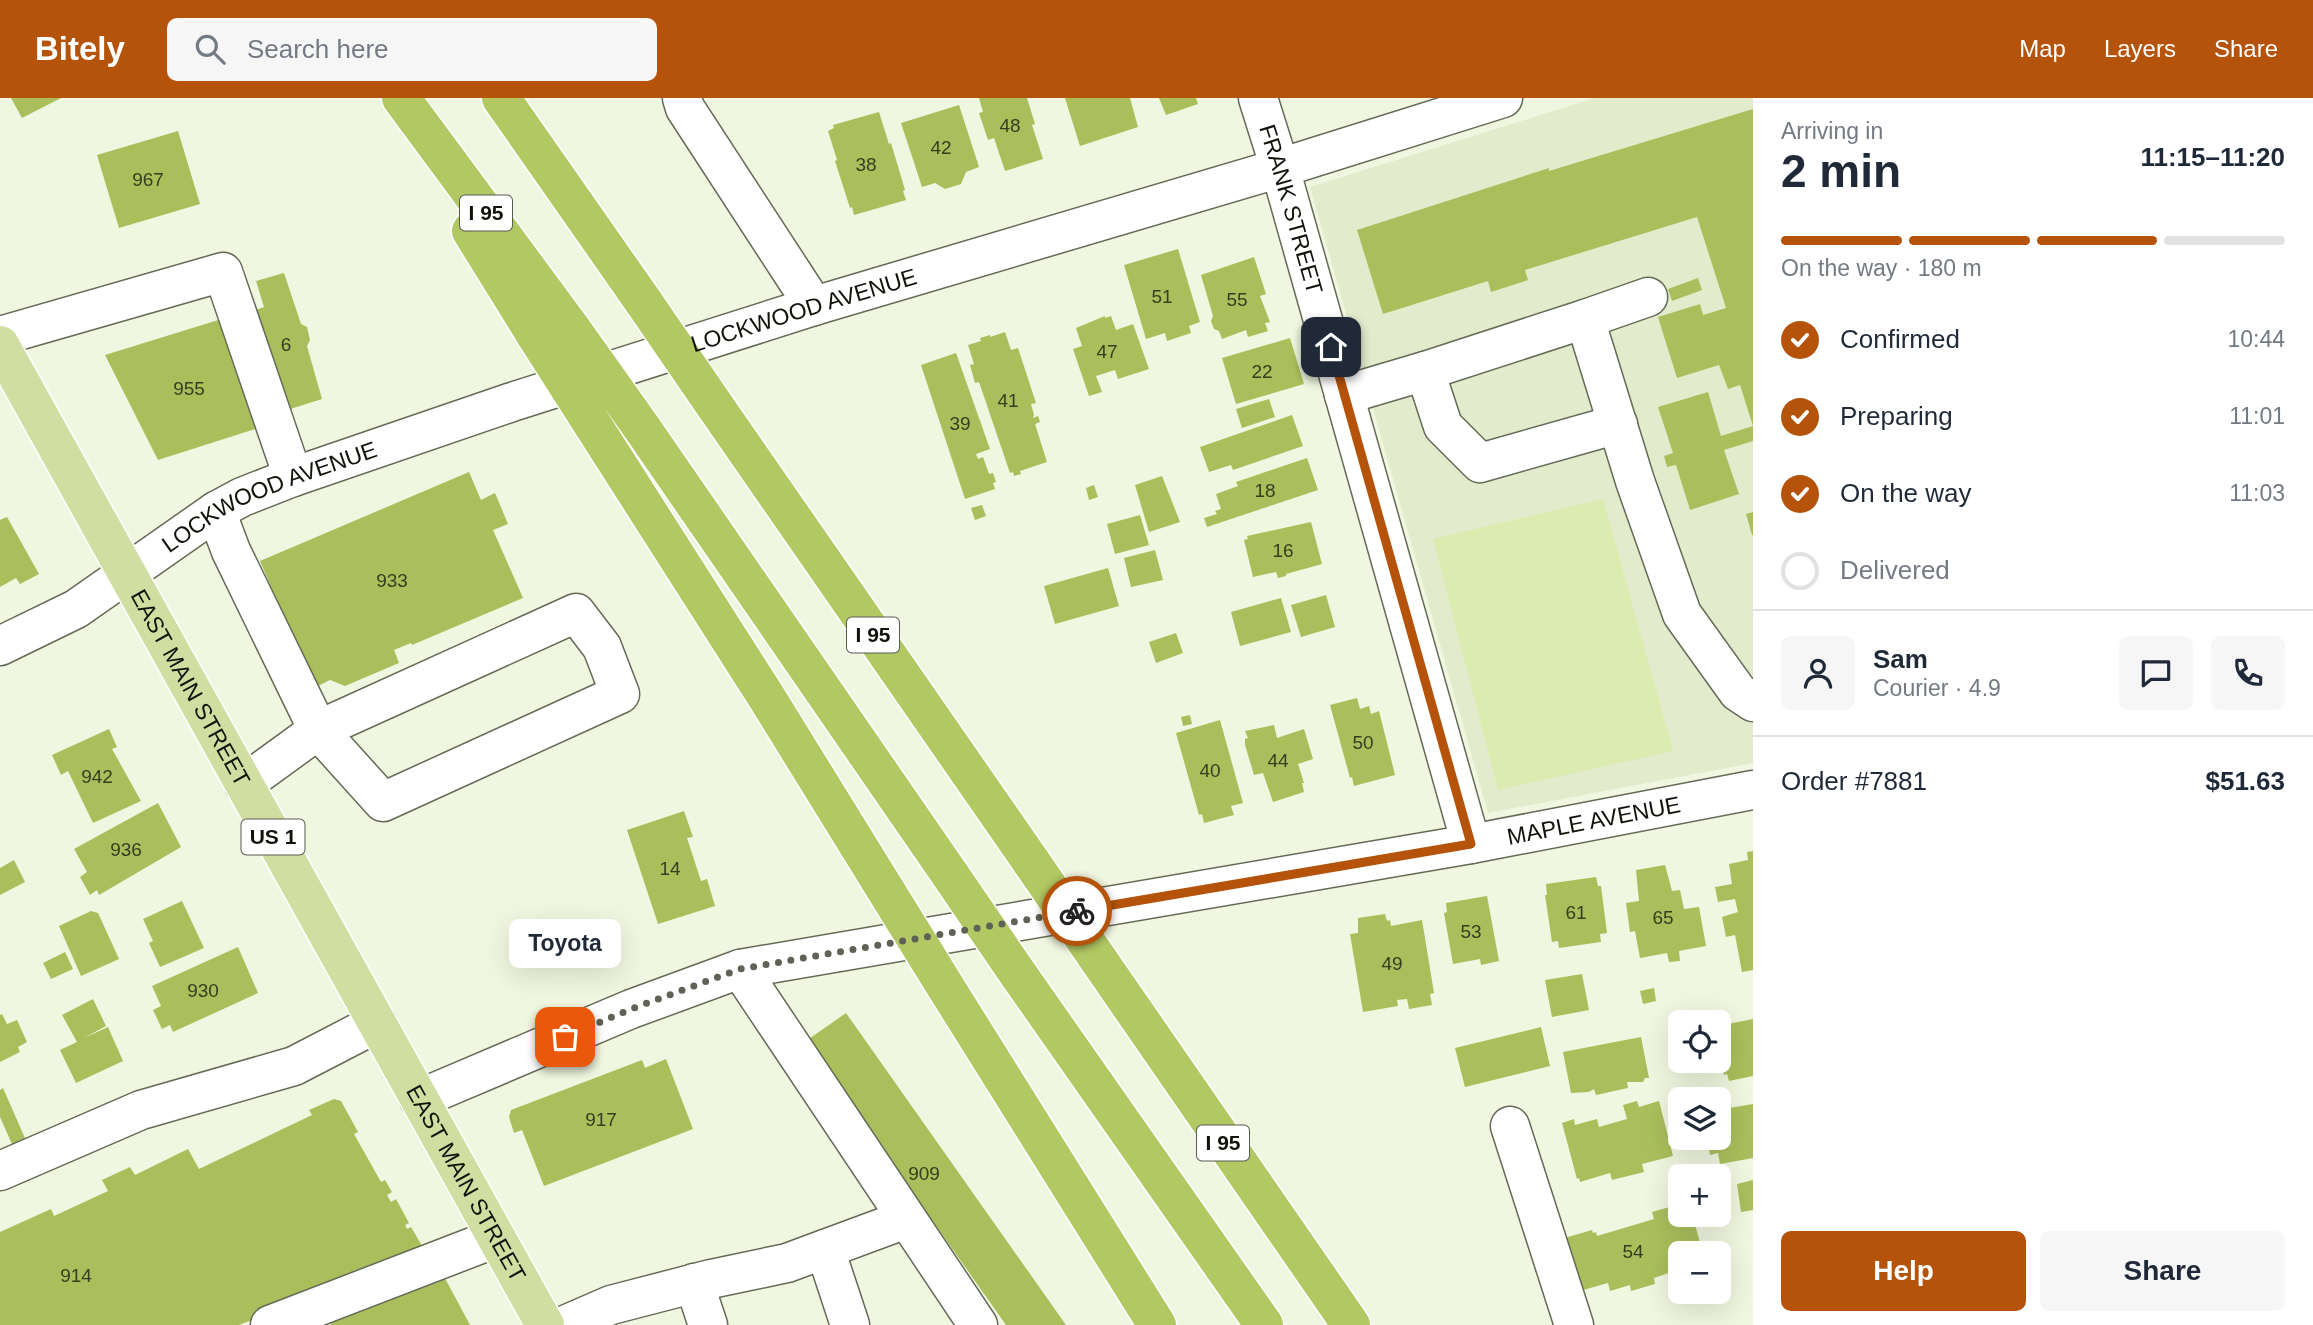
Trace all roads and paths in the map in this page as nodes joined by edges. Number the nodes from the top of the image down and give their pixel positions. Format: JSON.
{"nodes":[{"id":1,"x":388,"y":98,"type":"edge"},
{"id":2,"x":401,"y":98,"type":"edge"},
{"id":3,"x":501,"y":98,"type":"edge"},
{"id":4,"x":682,"y":98,"type":"edge"},
{"id":5,"x":1258,"y":98,"type":"edge"},
{"id":6,"x":1503,"y":98,"type":"edge"},
{"id":7,"x":1280,"y":168,"type":"junction"},
{"id":8,"x":1648,"y":297,"type":"dead end"},
{"id":9,"x":814,"y":306,"type":"junction"},
{"id":10,"x":1585,"y":319,"type":"junction"},
{"id":11,"x":554,"y":332,"type":"junction"},
{"id":12,"x":0,"y":336,"type":"edge"},
{"id":13,"x":0,"y":345,"type":"edge"},
{"id":14,"x":1424,"y":371,"type":"junction"},
{"id":15,"x":1345,"y":395,"type":"junction"},
{"id":16,"x":1618,"y":424,"type":"junction"},
{"id":17,"x":292,"y":477,"type":"junction"},
{"id":18,"x":216,"y":511,"type":"junction"},
{"id":19,"x":127,"y":575,"type":"junction"},
{"id":20,"x":0,"y":646,"type":"edge"},
{"id":21,"x":1753,"y":702,"type":"edge"},
{"id":22,"x":318,"y":730,"type":"junction"},
{"id":23,"x":244,"y":784,"type":"junction"},
{"id":24,"x":1753,"y":790,"type":"edge"},
{"id":25,"x":1471,"y":844,"type":"junction"},
{"id":26,"x":740,"y":969,"type":"junction"},
{"id":27,"x":377,"y":1023,"type":"junction"},
{"id":28,"x":419,"y":1099,"type":"junction"},
{"id":29,"x":1510,"y":1126,"type":"dead end"},
{"id":30,"x":0,"y":1171,"type":"edge"},
{"id":31,"x":906,"y":1219,"type":"junction"},
{"id":32,"x":496,"y":1238,"type":"junction"},
{"id":33,"x":825,"y":1249,"type":"junction"},
{"id":34,"x":694,"y":1283,"type":"junction"},
{"id":35,"x":1148,"y":1312,"type":"edge"},
{"id":36,"x":270,"y":1325,"type":"edge"},
{"id":37,"x":545,"y":1325,"type":"edge"},
{"id":38,"x":565,"y":1325,"type":"edge"},
{"id":39,"x":708,"y":1325,"type":"edge"},
{"id":40,"x":850,"y":1325,"type":"edge"},
{"id":41,"x":978,"y":1325,"type":"edge"},
{"id":42,"x":1265,"y":1325,"type":"edge"},
{"id":43,"x":1351,"y":1325,"type":"edge"},
{"id":44,"x":1574,"y":1325,"type":"edge"}],
"edges":[{"from":1,"to":11,"type":"highway"},
{"from":2,"to":11,"type":"highway","number":"I 95"},
{"from":3,"to":43,"type":"highway","number":"I 95","bridge":true},
{"from":4,"to":9,"type":"street"},
{"from":5,"to":7,"type":"street","name":"FRANK STREET"},
{"from":6,"to":7,"type":"street","name":"LOCKWOOD AVENUE"},
{"from":7,"to":9,"type":"street","name":"LOCKWOOD AVENUE"},
{"from":7,"to":15,"type":"street","name":"FRANK STREET"},
{"from":8,"to":10,"type":"street"},
{"from":9,"to":17,"type":"street","name":"LOCKWOOD AVENUE"},
{"from":10,"to":14,"type":"street"},
{"from":10,"to":16,"type":"street"},
{"from":11,"to":35,"type":"highway","bridge":true},
{"from":11,"to":42,"type":"highway","number":"I 95","bridge":true},
{"from":12,"to":17,"type":"street"},
{"from":13,"to":19,"type":"main road","name":"EAST MAIN STREET","number":"US 1"},
{"from":14,"to":15,"type":"street"},
{"from":14,"to":16,"type":"street"},
{"from":15,"to":25,"type":"street","name":"FRANK STREET"},
{"from":16,"to":21,"type":"street"},
{"from":17,"to":18,"type":"street","name":"LOCKWOOD AVENUE"},
{"from":18,"to":19,"type":"street","name":"LOCKWOOD AVENUE"},
{"from":18,"to":22,"type":"street"},
{"from":19,"to":20,"type":"street","name":"LOCKWOOD AVENUE"},
{"from":19,"to":23,"type":"main road","name":"EAST MAIN STREET","number":"US 1"},
{"from":22,"to":22,"type":"street"},
{"from":22,"to":23,"type":"street"},
{"from":23,"to":27,"type":"main road","name":"EAST MAIN STREET","number":"US 1"},
{"from":24,"to":25,"type":"street","name":"MAPLE AVENUE"},
{"from":25,"to":26,"type":"street","name":"MAPLE AVENUE"},
{"from":26,"to":28,"type":"street","name":"MAPLE AVENUE"},
{"from":26,"to":31,"type":"street"},
{"from":27,"to":28,"type":"main road","name":"EAST MAIN STREET","number":"US 1"},
{"from":27,"to":30,"type":"street"},
{"from":28,"to":32,"type":"main road","name":"EAST MAIN STREET","number":"US 1"},
{"from":29,"to":44,"type":"street"},
{"from":31,"to":33,"type":"street"},
{"from":31,"to":41,"type":"street"},
{"from":32,"to":36,"type":"street"},
{"from":32,"to":37,"type":"main road","name":"EAST MAIN STREET","number":"US 1"},
{"from":33,"to":34,"type":"street"},
{"from":33,"to":40,"type":"street"},
{"from":34,"to":38,"type":"street"},
{"from":34,"to":39,"type":"street"}]}
